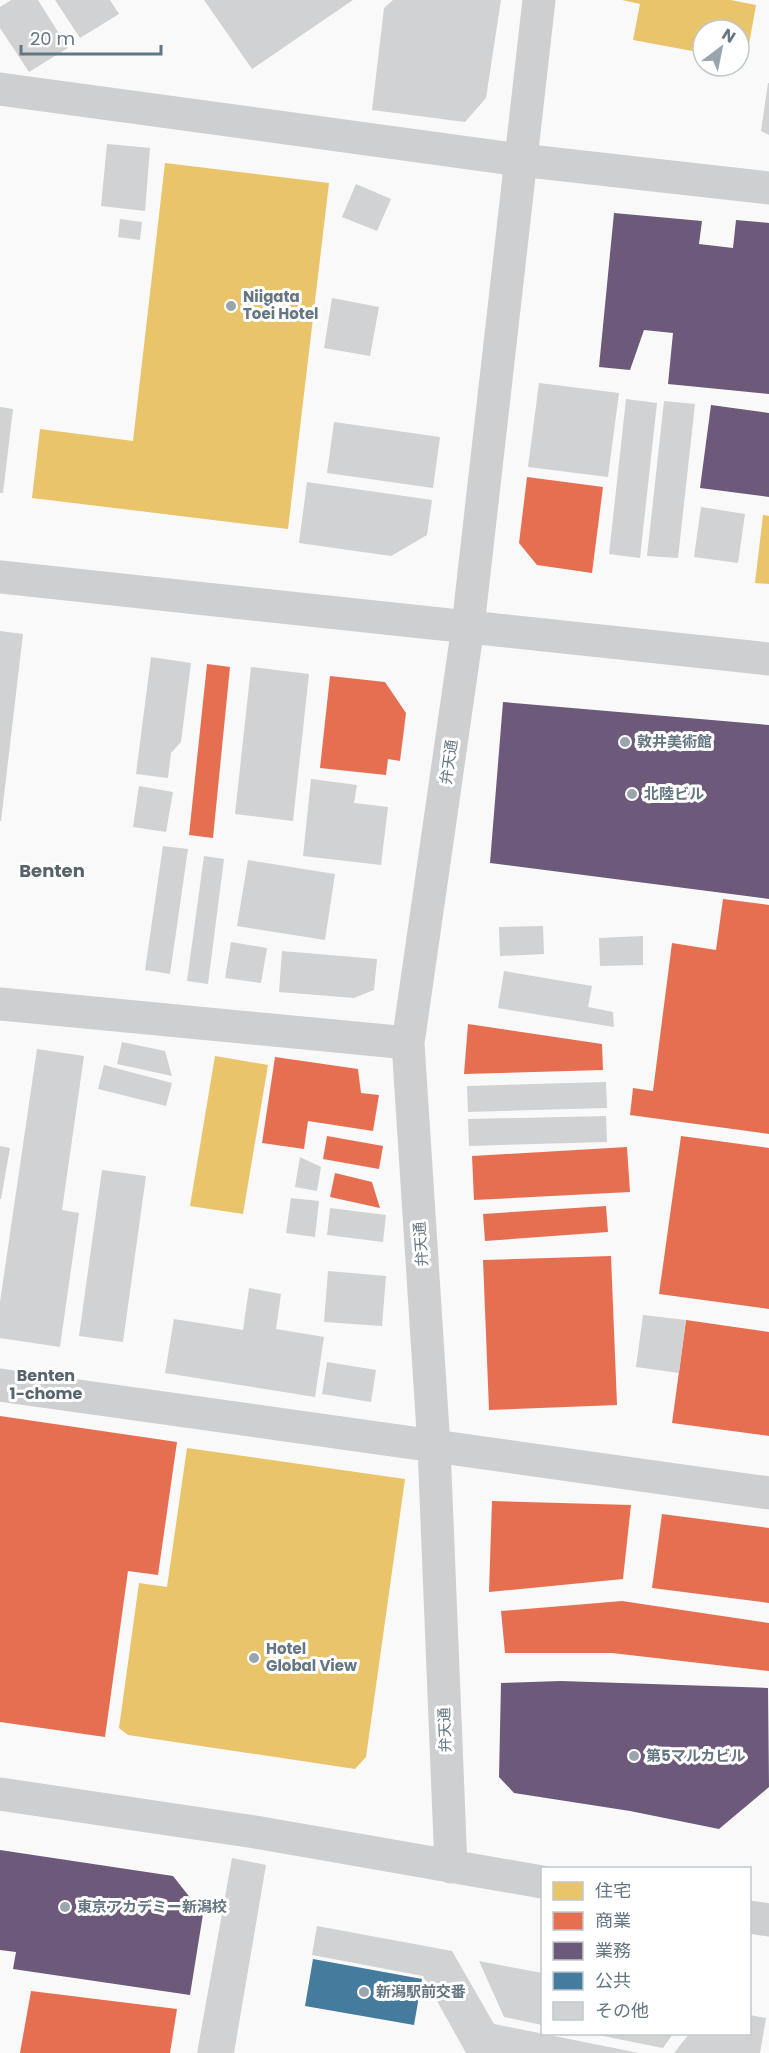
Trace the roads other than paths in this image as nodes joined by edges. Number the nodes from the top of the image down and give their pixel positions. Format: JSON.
{"nodes":[{"id":1,"x":538,"y":0,"type":"edge"},
{"id":2,"x":0,"y":89,"type":"edge"},
{"id":3,"x":520,"y":160,"type":"junction"},
{"id":4,"x":769,"y":188,"type":"edge"},
{"id":5,"x":0,"y":577,"type":"edge"},
{"id":6,"x":468,"y":626,"type":"junction"},
{"id":7,"x":769,"y":659,"type":"edge"},
{"id":8,"x":0,"y":1004,"type":"edge"},
{"id":9,"x":408,"y":1043,"type":"junction"},
{"id":10,"x":0,"y":1385,"type":"edge"},
{"id":11,"x":434,"y":1447,"type":"junction"},
{"id":12,"x":769,"y":1493,"type":"edge"},
{"id":13,"x":0,"y":1794,"type":"edge"},
{"id":14,"x":451,"y":1867,"type":"junction"},
{"id":15,"x":541,"y":1882,"type":"edge"},
{"id":16,"x":751,"y":1917,"type":"edge"},
{"id":17,"x":769,"y":1920,"type":"edge"}],
"edges":[{"from":1,"to":3,"type":"street","name":"弁天通"},
{"from":2,"to":3,"type":"street"},
{"from":3,"to":4,"type":"street"},
{"from":3,"to":6,"type":"street","name":"弁天通"},
{"from":5,"to":6,"type":"street"},
{"from":6,"to":7,"type":"street"},
{"from":6,"to":9,"type":"street","name":"弁天通"},
{"from":8,"to":9,"type":"street"},
{"from":9,"to":11,"type":"street","name":"弁天通"},
{"from":10,"to":11,"type":"street"},
{"from":11,"to":12,"type":"street"},
{"from":11,"to":14,"type":"street","name":"弁天通"},
{"from":13,"to":14,"type":"street"},
{"from":14,"to":15,"type":"street"},
{"from":16,"to":17,"type":"street"}]}
